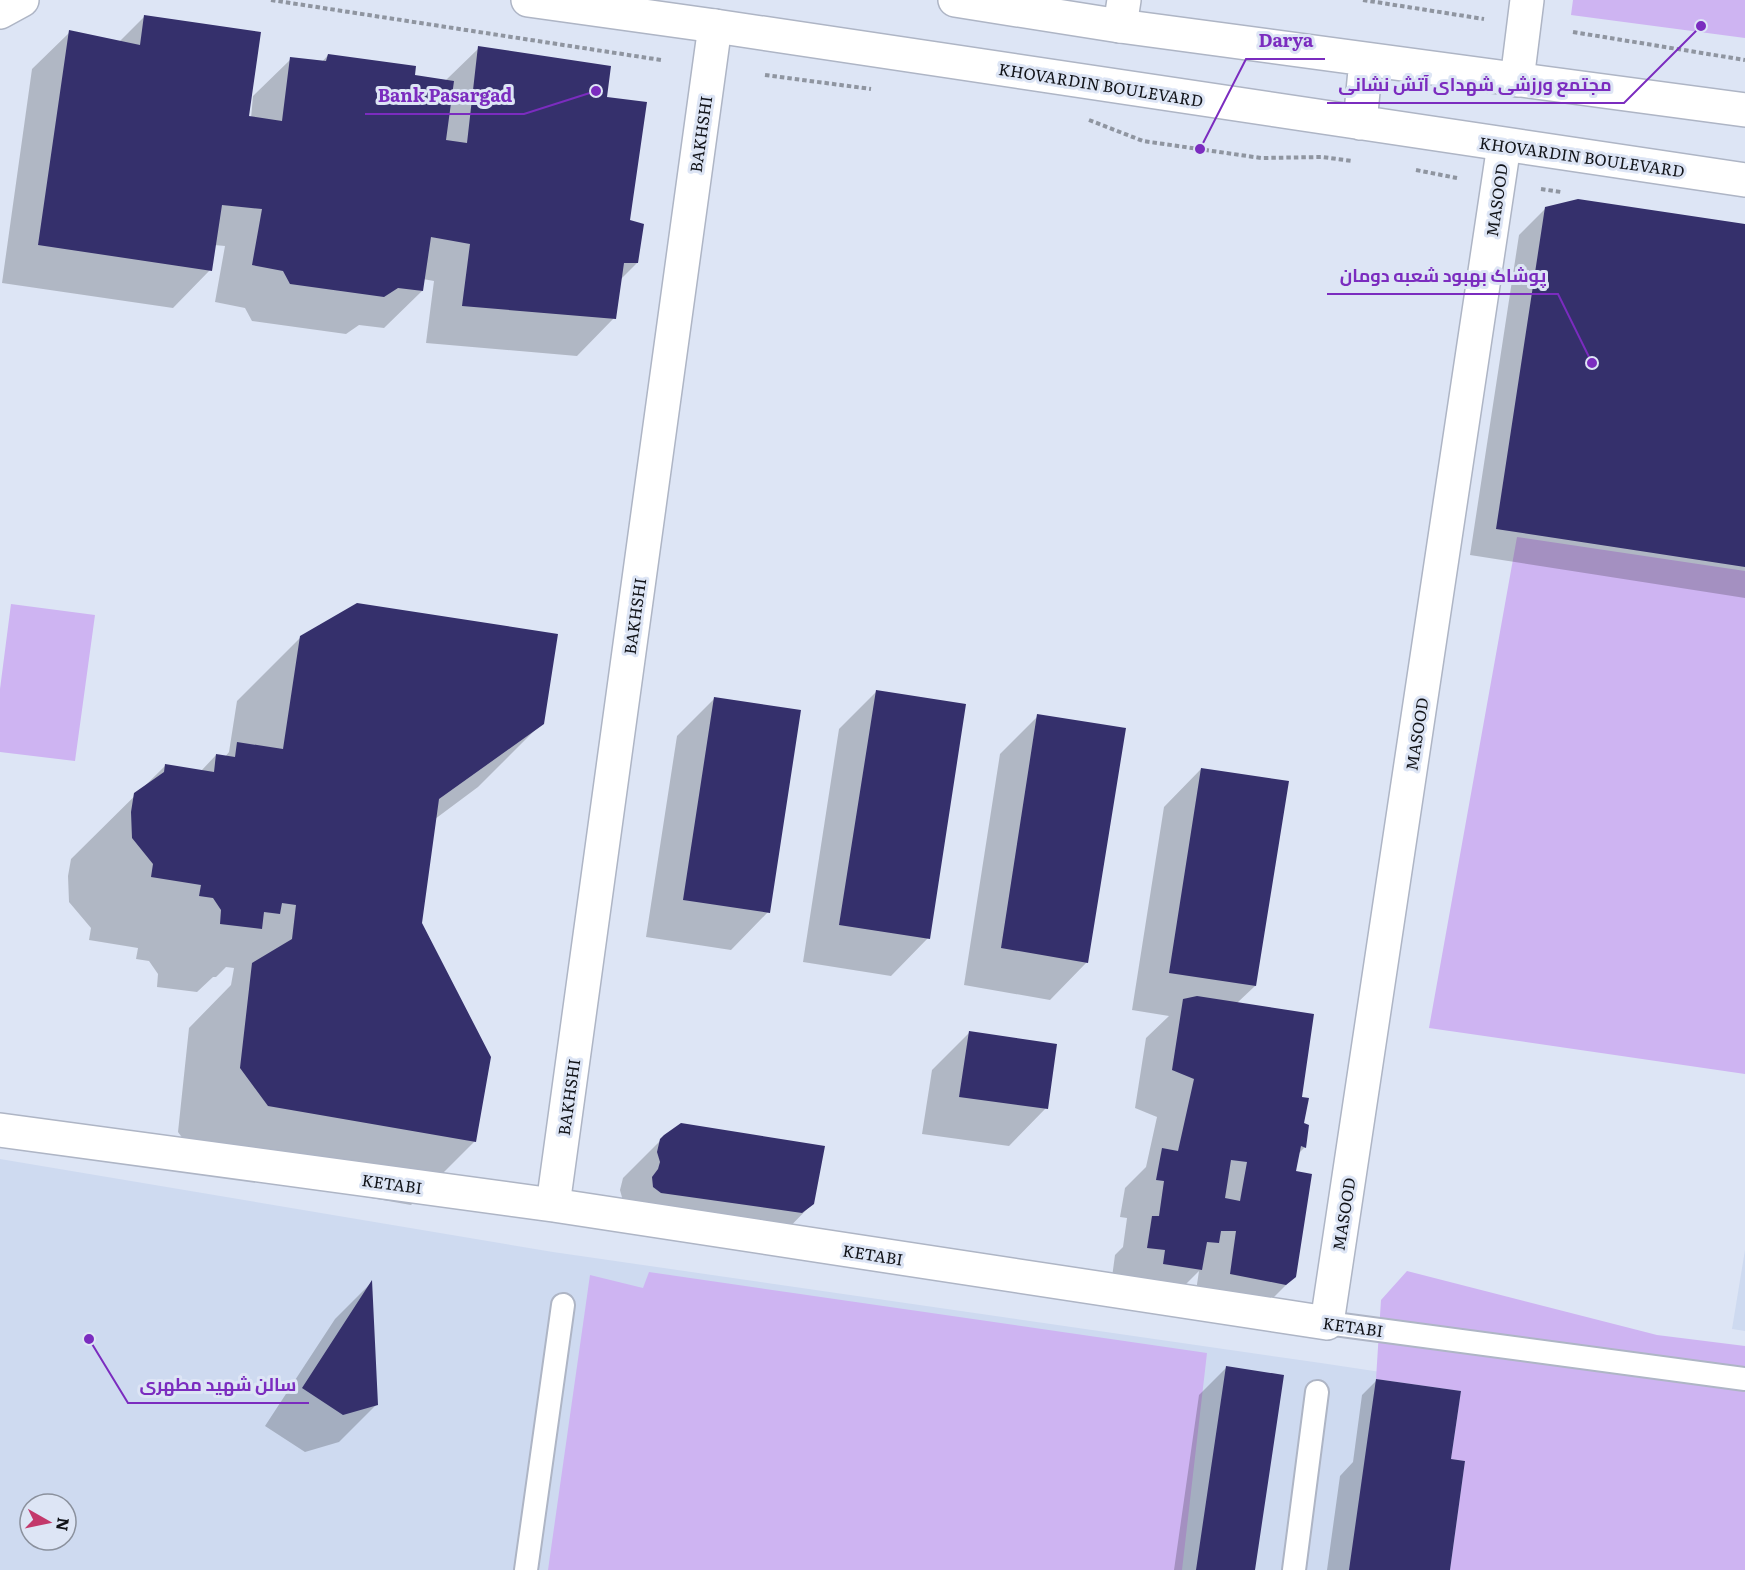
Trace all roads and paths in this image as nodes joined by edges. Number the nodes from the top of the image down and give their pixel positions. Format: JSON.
{"nodes":[{"id":1,"x":22,"y":0,"type":"edge"},
{"id":2,"x":271,"y":0,"type":"edge"},
{"id":3,"x":528,"y":0,"type":"edge"},
{"id":4,"x":955,"y":0,"type":"edge"},
{"id":5,"x":1363,"y":0,"type":"edge"},
{"id":6,"x":1527,"y":0,"type":"edge"},
{"id":7,"x":0,"y":12,"type":"edge"},
{"id":8,"x":1122,"y":13,"type":"edge"},
{"id":9,"x":1484,"y":19,"type":"dead end"},
{"id":10,"x":715,"y":26,"type":"junction"},
{"id":11,"x":1573,"y":32,"type":"dead end"},
{"id":12,"x":661,"y":60,"type":"dead end"},
{"id":13,"x":1366,"y":60,"type":"junction"},
{"id":14,"x":1745,"y":60,"type":"edge"},
{"id":15,"x":765,"y":75,"type":"dead end"},
{"id":16,"x":1517,"y":80,"type":"junction"},
{"id":17,"x":872,"y":89,"type":"dead end"},
{"id":18,"x":1745,"y":110,"type":"edge"},
{"id":19,"x":1082,"y":118,"type":"dead end"},
{"id":20,"x":1360,"y":123,"type":"junction"},
{"id":21,"x":1504,"y":145,"type":"junction"},
{"id":22,"x":1355,"y":161,"type":"dead end"},
{"id":23,"x":1411,"y":169,"type":"dead end"},
{"id":24,"x":1457,"y":178,"type":"dead end"},
{"id":25,"x":1745,"y":180,"type":"edge"},
{"id":26,"x":0,"y":1130,"type":"edge"},
{"id":27,"x":553,"y":1205,"type":"junction"},
{"id":28,"x":563,"y":1305,"type":"dead end"},
{"id":29,"x":1326,"y":1323,"type":"junction"},
{"id":30,"x":1745,"y":1379,"type":"edge"},
{"id":31,"x":1317,"y":1392,"type":"dead end"},
{"id":32,"x":525,"y":1570,"type":"edge"},
{"id":33,"x":1294,"y":1570,"type":"edge"}],
"edges":[{"from":1,"to":7,"type":"street"},
{"from":2,"to":12,"type":"path"},
{"from":3,"to":10,"type":"street","name":"KHOVARDIN BOULEVARD"},
{"from":4,"to":8,"type":"street"},
{"from":5,"to":9,"type":"path"},
{"from":6,"to":16,"type":"street"},
{"from":8,"to":13,"type":"street"},
{"from":10,"to":20,"type":"street","name":"KHOVARDIN BOULEVARD"},
{"from":10,"to":27,"type":"street","name":"BAKHSHI"},
{"from":11,"to":14,"type":"path"},
{"from":13,"to":16,"type":"street"},
{"from":13,"to":20,"type":"street"},
{"from":15,"to":17,"type":"path"},
{"from":16,"to":18,"type":"street"},
{"from":19,"to":22,"type":"path"},
{"from":20,"to":21,"type":"street","name":"KHOVARDIN BOULEVARD"},
{"from":21,"to":25,"type":"street","name":"KHOVARDIN BOULEVARD"},
{"from":21,"to":29,"type":"street","name":"MASOOD"},
{"from":23,"to":24,"type":"path"},
{"from":26,"to":27,"type":"street","name":"KETABI"},
{"from":27,"to":29,"type":"street","name":"KETABI"},
{"from":28,"to":32,"type":"lane"},
{"from":29,"to":30,"type":"lane","name":"KETABI"},
{"from":31,"to":33,"type":"lane"}]}
